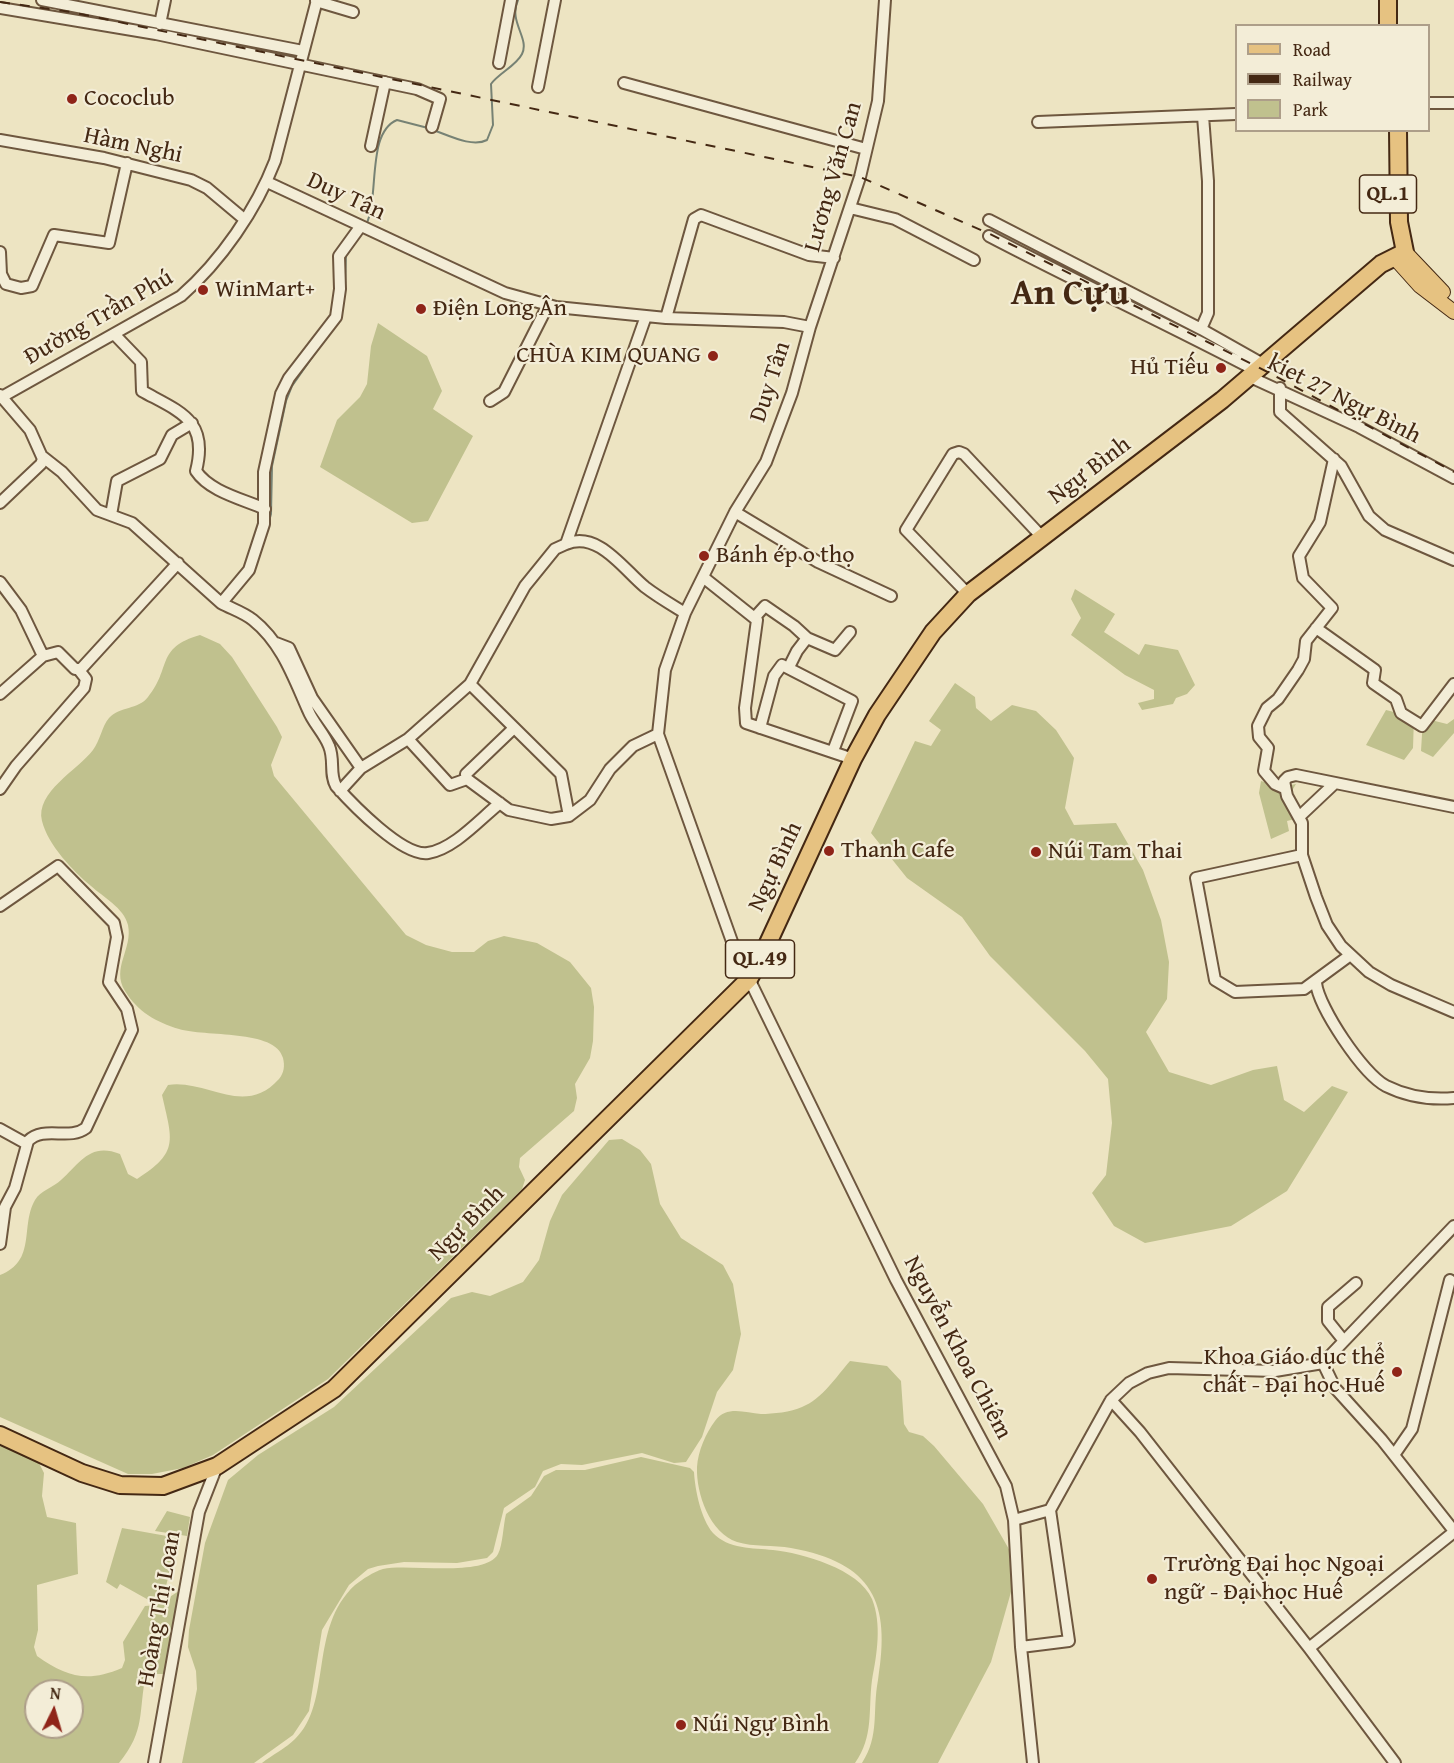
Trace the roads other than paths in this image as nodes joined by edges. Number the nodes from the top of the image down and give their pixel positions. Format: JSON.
{"nodes":[{"id":1,"x":42,"y":0,"type":"edge"},
{"id":2,"x":165,"y":0,"type":"edge"},
{"id":3,"x":317,"y":0,"type":"edge"},
{"id":4,"x":511,"y":0,"type":"edge"},
{"id":5,"x":555,"y":0,"type":"edge"},
{"id":6,"x":885,"y":0,"type":"edge"},
{"id":7,"x":1388,"y":0,"type":"edge"},
{"id":8,"x":1399,"y":0,"type":"edge"},
{"id":9,"x":0,"y":8,"type":"edge"},
{"id":10,"x":353,"y":12,"type":"dead end"},
{"id":11,"x":160,"y":24,"type":"junction"},
{"id":12,"x":1388,"y":24,"type":"edge"},
{"id":13,"x":1399,"y":24,"type":"edge"},
{"id":14,"x":303,"y":51,"type":"junction"},
{"id":15,"x":499,"y":63,"type":"dead end"},
{"id":16,"x":299,"y":65,"type":"junction"},
{"id":17,"x":385,"y":82,"type":"junction"},
{"id":18,"x":624,"y":83,"type":"dead end"},
{"id":19,"x":538,"y":87,"type":"dead end"},
{"id":20,"x":1430,"y":103,"type":"edge"},
{"id":21,"x":1454,"y":103,"type":"edge"},
{"id":22,"x":1235,"y":114,"type":"edge"},
{"id":23,"x":1203,"y":116,"type":"junction"},
{"id":24,"x":1038,"y":122,"type":"dead end"},
{"id":25,"x":432,"y":127,"type":"dead end"},
{"id":26,"x":1388,"y":132,"type":"edge"},
{"id":27,"x":1398,"y":132,"type":"edge"},
{"id":28,"x":0,"y":140,"type":"edge"},
{"id":29,"x":371,"y":146,"type":"dead end"},
{"id":30,"x":866,"y":148,"type":"junction"},
{"id":31,"x":127,"y":164,"type":"junction"},
{"id":32,"x":267,"y":182,"type":"junction"},
{"id":33,"x":850,"y":208,"type":"junction"},
{"id":34,"x":244,"y":219,"type":"junction"},
{"id":35,"x":989,"y":220,"type":"dead end"},
{"id":36,"x":363,"y":228,"type":"junction"},
{"id":37,"x":989,"y":236,"type":"dead end"},
{"id":38,"x":0,"y":252,"type":"edge"},
{"id":39,"x":1399,"y":254,"type":"junction"},
{"id":40,"x":834,"y":258,"type":"junction"},
{"id":41,"x":974,"y":260,"type":"dead end"},
{"id":42,"x":1454,"y":301,"type":"edge"},
{"id":43,"x":548,"y":305,"type":"junction"},
{"id":44,"x":1454,"y":312,"type":"edge"},
{"id":45,"x":646,"y":316,"type":"junction"},
{"id":46,"x":666,"y":318,"type":"junction"},
{"id":47,"x":810,"y":327,"type":"junction"},
{"id":48,"x":1201,"y":329,"type":"junction"},
{"id":49,"x":116,"y":335,"type":"junction"},
{"id":50,"x":1255,"y":370,"type":"junction"},
{"id":51,"x":1280,"y":388,"type":"junction"},
{"id":52,"x":1,"y":397,"type":"edge"},
{"id":53,"x":490,"y":400,"type":"dead end"},
{"id":54,"x":192,"y":423,"type":"junction"},
{"id":55,"x":43,"y":457,"type":"junction"},
{"id":56,"x":1334,"y":459,"type":"junction"},
{"id":57,"x":1454,"y":478,"type":"edge"},
{"id":58,"x":0,"y":503,"type":"edge"},
{"id":59,"x":265,"y":509,"type":"junction"},
{"id":60,"x":735,"y":512,"type":"junction"},
{"id":61,"x":111,"y":515,"type":"junction"},
{"id":62,"x":1042,"y":537,"type":"junction"},
{"id":63,"x":566,"y":544,"type":"junction"},
{"id":64,"x":1454,"y":560,"type":"edge"},
{"id":65,"x":177,"y":563,"type":"junction"},
{"id":66,"x":703,"y":577,"type":"junction"},
{"id":67,"x":0,"y":582,"type":"edge"},
{"id":68,"x":968,"y":594,"type":"junction"},
{"id":69,"x":891,"y":597,"type":"dead end"},
{"id":70,"x":224,"y":603,"type":"junction"},
{"id":71,"x":685,"y":613,"type":"junction"},
{"id":72,"x":755,"y":617,"type":"junction"},
{"id":73,"x":1316,"y":628,"type":"junction"},
{"id":74,"x":850,"y":632,"type":"dead end"},
{"id":75,"x":807,"y":638,"type":"junction"},
{"id":76,"x":276,"y":643,"type":"junction"},
{"id":77,"x":43,"y":656,"type":"junction"},
{"id":78,"x":789,"y":667,"type":"junction"},
{"id":79,"x":79,"y":670,"type":"junction"},
{"id":80,"x":470,"y":684,"type":"junction"},
{"id":81,"x":1454,"y":684,"type":"edge"},
{"id":82,"x":0,"y":694,"type":"edge"},
{"id":83,"x":514,"y":728,"type":"junction"},
{"id":84,"x":760,"y":728,"type":"junction"},
{"id":85,"x":658,"y":734,"type":"junction"},
{"id":86,"x":408,"y":739,"type":"junction"},
{"id":87,"x":833,"y":751,"type":"junction"},
{"id":88,"x":853,"y":759,"type":"junction"},
{"id":89,"x":361,"y":768,"type":"junction"},
{"id":90,"x":467,"y":779,"type":"junction"},
{"id":91,"x":1335,"y":783,"type":"junction"},
{"id":92,"x":1284,"y":788,"type":"junction"},
{"id":93,"x":0,"y":789,"type":"edge"},
{"id":94,"x":340,"y":791,"type":"junction"},
{"id":95,"x":500,"y":803,"type":"junction"},
{"id":96,"x":1454,"y":807,"type":"edge"},
{"id":97,"x":569,"y":816,"type":"junction"},
{"id":98,"x":1299,"y":817,"type":"junction"},
{"id":99,"x":1302,"y":855,"type":"junction"},
{"id":100,"x":0,"y":906,"type":"edge"},
{"id":101,"x":1349,"y":956,"type":"junction"},
{"id":102,"x":749,"y":979,"type":"junction"},
{"id":103,"x":1316,"y":982,"type":"junction"},
{"id":104,"x":1454,"y":1012,"type":"edge"},
{"id":105,"x":1454,"y":1098,"type":"edge"},
{"id":106,"x":0,"y":1129,"type":"edge"},
{"id":107,"x":25,"y":1143,"type":"junction"},
{"id":108,"x":1454,"y":1226,"type":"edge"},
{"id":109,"x":0,"y":1244,"type":"edge"},
{"id":110,"x":1450,"y":1280,"type":"dead end"},
{"id":111,"x":1356,"y":1283,"type":"dead end"},
{"id":112,"x":1344,"y":1341,"type":"junction"},
{"id":113,"x":1323,"y":1363,"type":"junction"},
{"id":114,"x":1111,"y":1400,"type":"junction"},
{"id":115,"x":0,"y":1435,"type":"edge"},
{"id":116,"x":1394,"y":1455,"type":"junction"},
{"id":117,"x":217,"y":1466,"type":"junction"},
{"id":118,"x":1050,"y":1510,"type":"junction"},
{"id":119,"x":1014,"y":1520,"type":"junction"},
{"id":120,"x":1454,"y":1531,"type":"edge"},
{"id":121,"x":1021,"y":1647,"type":"junction"},
{"id":122,"x":1309,"y":1648,"type":"junction"},
{"id":123,"x":154,"y":1763,"type":"edge"},
{"id":124,"x":1033,"y":1763,"type":"edge"},
{"id":125,"x":1395,"y":1763,"type":"edge"}],
"edges":[{"from":1,"to":11,"type":"street"},
{"from":2,"to":11,"type":"street"},
{"from":3,"to":10,"type":"street"},
{"from":3,"to":14,"type":"street","name":"Đường Trần Phú"},
{"from":4,"to":15,"type":"street"},
{"from":5,"to":19,"type":"street"},
{"from":6,"to":30,"type":"street","name":"Lương Văn Can"},
{"from":7,"to":12,"type":"highway"},
{"from":8,"to":13,"type":"highway"},
{"from":9,"to":16,"type":"street"},
{"from":11,"to":14,"type":"street"},
{"from":14,"to":16,"type":"street","name":"Đường Trần Phú"},
{"from":16,"to":17,"type":"street"},
{"from":16,"to":32,"type":"street","name":"Đường Trần Phú"},
{"from":17,"to":25,"type":"street"},
{"from":17,"to":29,"type":"street"},
{"from":18,"to":30,"type":"street"},
{"from":20,"to":21,"type":"street"},
{"from":22,"to":23,"type":"street"},
{"from":23,"to":24,"type":"street"},
{"from":23,"to":48,"type":"street"},
{"from":26,"to":39,"type":"highway","number":"QL.1"},
{"from":27,"to":39,"type":"highway","number":"QL.1"},
{"from":28,"to":31,"type":"street","name":"Hàm Nghi"},
{"from":30,"to":33,"type":"street","name":"Lương Văn Can"},
{"from":31,"to":34,"type":"street","name":"Hàm Nghi"},
{"from":31,"to":38,"type":"street"},
{"from":32,"to":34,"type":"street","name":"Đường Trần Phú"},
{"from":32,"to":36,"type":"street","name":"Duy Tân"},
{"from":33,"to":40,"type":"street","name":"Lương Văn Can"},
{"from":33,"to":41,"type":"street"},
{"from":34,"to":49,"type":"street","name":"Đường Trần Phú"},
{"from":35,"to":48,"type":"street"},
{"from":36,"to":43,"type":"street","name":"Duy Tân"},
{"from":36,"to":59,"type":"street"},
{"from":37,"to":50,"type":"street"},
{"from":39,"to":42,"type":"main road","number":"QL.1"},
{"from":39,"to":44,"type":"main road"},
{"from":39,"to":50,"type":"highway","name":"Ngự Bình","number":"QL.49"},
{"from":40,"to":46,"type":"street"},
{"from":40,"to":47,"type":"street","name":"Lương Văn Can"},
{"from":43,"to":45,"type":"street","name":"Duy Tân"},
{"from":43,"to":53,"type":"street"},
{"from":45,"to":46,"type":"street","name":"Duy Tân"},
{"from":45,"to":63,"type":"street"},
{"from":46,"to":47,"type":"street","name":"Duy Tân"},
{"from":47,"to":60,"type":"street","name":"Duy Tân"},
{"from":48,"to":50,"type":"street"},
{"from":49,"to":52,"type":"street","name":"Đường Trần Phú"},
{"from":49,"to":54,"type":"street"},
{"from":50,"to":51,"type":"street","name":"kiet 27 Ngự Bình"},
{"from":50,"to":62,"type":"highway","name":"Ngự Bình","number":"QL.49"},
{"from":51,"to":56,"type":"street"},
{"from":51,"to":57,"type":"street","name":"kiet 27 Ngự Bình"},
{"from":52,"to":55,"type":"street"},
{"from":54,"to":59,"type":"street"},
{"from":54,"to":61,"type":"street"},
{"from":55,"to":58,"type":"street"},
{"from":55,"to":61,"type":"street"},
{"from":56,"to":64,"type":"street"},
{"from":56,"to":73,"type":"street"},
{"from":59,"to":70,"type":"street"},
{"from":60,"to":66,"type":"street","name":"Duy Tân"},
{"from":60,"to":69,"type":"street"},
{"from":61,"to":65,"type":"street"},
{"from":62,"to":68,"type":"highway","name":"Ngự Bình","number":"QL.49"},
{"from":62,"to":68,"type":"street"},
{"from":63,"to":71,"type":"street"},
{"from":63,"to":80,"type":"street"},
{"from":65,"to":70,"type":"street"},
{"from":65,"to":79,"type":"street"},
{"from":66,"to":71,"type":"street","name":"Duy Tân"},
{"from":66,"to":72,"type":"street"},
{"from":67,"to":77,"type":"street"},
{"from":68,"to":88,"type":"highway","name":"Ngự Bình","number":"QL.49"},
{"from":70,"to":76,"type":"street"},
{"from":71,"to":85,"type":"street","name":"Duy Tân"},
{"from":72,"to":75,"type":"street"},
{"from":72,"to":84,"type":"street"},
{"from":73,"to":81,"type":"street"},
{"from":73,"to":92,"type":"street"},
{"from":74,"to":75,"type":"street"},
{"from":75,"to":78,"type":"street"},
{"from":76,"to":89,"type":"street"},
{"from":76,"to":94,"type":"street"},
{"from":77,"to":79,"type":"street"},
{"from":77,"to":82,"type":"street"},
{"from":78,"to":84,"type":"street"},
{"from":78,"to":87,"type":"street"},
{"from":79,"to":93,"type":"street"},
{"from":80,"to":83,"type":"street"},
{"from":80,"to":86,"type":"street"},
{"from":83,"to":90,"type":"street"},
{"from":83,"to":97,"type":"street"},
{"from":84,"to":87,"type":"street"},
{"from":85,"to":97,"type":"street"},
{"from":85,"to":102,"type":"street","name":"Duy Tân"},
{"from":86,"to":89,"type":"street"},
{"from":86,"to":90,"type":"street"},
{"from":87,"to":88,"type":"street"},
{"from":88,"to":102,"type":"highway","name":"Ngự Bình","number":"QL.49"},
{"from":89,"to":94,"type":"street"},
{"from":90,"to":95,"type":"street"},
{"from":91,"to":92,"type":"street"},
{"from":91,"to":96,"type":"street"},
{"from":91,"to":98,"type":"street"},
{"from":92,"to":98,"type":"street"},
{"from":94,"to":95,"type":"street"},
{"from":95,"to":97,"type":"street"},
{"from":98,"to":99,"type":"street"},
{"from":99,"to":101,"type":"street"},
{"from":99,"to":103,"type":"street"},
{"from":100,"to":107,"type":"street"},
{"from":101,"to":103,"type":"street"},
{"from":101,"to":104,"type":"street"},
{"from":102,"to":117,"type":"highway","name":"Ngự Bình","number":"QL.49"},
{"from":102,"to":119,"type":"street","name":"Nguyễn Khoa Chiêm"},
{"from":103,"to":105,"type":"street"},
{"from":106,"to":107,"type":"street"},
{"from":107,"to":109,"type":"street"},
{"from":108,"to":112,"type":"street"},
{"from":110,"to":116,"type":"street"},
{"from":111,"to":112,"type":"street"},
{"from":112,"to":113,"type":"street"},
{"from":113,"to":114,"type":"street"},
{"from":113,"to":116,"type":"street"},
{"from":114,"to":118,"type":"street"},
{"from":114,"to":122,"type":"street"},
{"from":115,"to":117,"type":"highway","name":"Ngự Bình","number":"QL.49"},
{"from":116,"to":120,"type":"street"},
{"from":117,"to":123,"type":"street","name":"Hoàng Thị Loan"},
{"from":118,"to":119,"type":"street"},
{"from":118,"to":121,"type":"street"},
{"from":119,"to":121,"type":"street","name":"Nguyễn Khoa Chiêm"},
{"from":120,"to":122,"type":"street"},
{"from":121,"to":124,"type":"street","name":"Nguyễn Khoa Chiêm"},
{"from":122,"to":125,"type":"street"}]}
